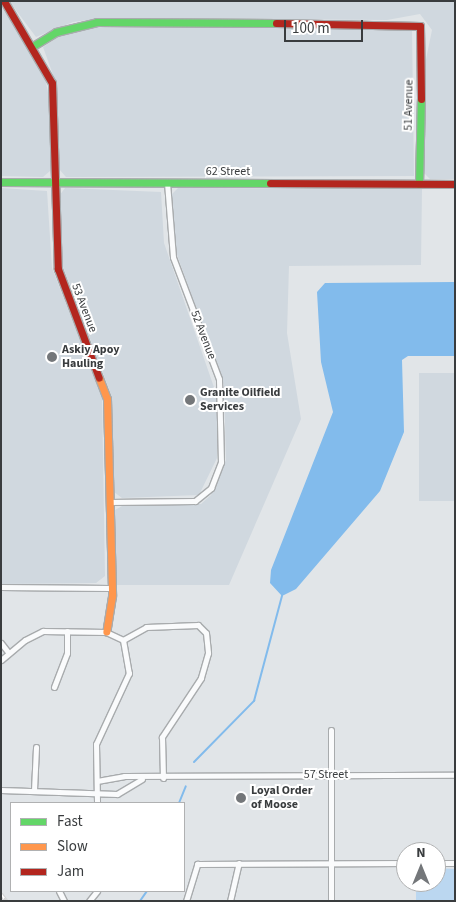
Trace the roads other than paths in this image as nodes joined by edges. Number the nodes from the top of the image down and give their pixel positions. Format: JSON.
{"nodes":[{"id":1,"x":4,"y":1,"type":"edge"},
{"id":2,"x":33,"y":46,"type":"junction"},
{"id":3,"x":1,"y":182,"type":"edge"},
{"id":4,"x":55,"y":183,"type":"junction"},
{"id":5,"x":167,"y":183,"type":"junction"},
{"id":6,"x":419,"y":184,"type":"junction"},
{"id":7,"x":455,"y":184,"type":"edge"},
{"id":8,"x":110,"y":502,"type":"junction"},
{"id":9,"x":1,"y":587,"type":"edge"},
{"id":10,"x":109,"y":588,"type":"junction"},
{"id":11,"x":68,"y":631,"type":"junction"},
{"id":12,"x":106,"y":632,"type":"junction"},
{"id":13,"x":123,"y":640,"type":"junction"},
{"id":14,"x":1,"y":643,"type":"edge"},
{"id":15,"x":8,"y":652,"type":"junction"},
{"id":16,"x":1,"y":660,"type":"edge"},
{"id":17,"x":54,"y":687,"type":"dead end"},
{"id":18,"x":331,"y":730,"type":"dead end"},
{"id":19,"x":36,"y":747,"type":"dead end"},
{"id":20,"x":331,"y":775,"type":"junction"},
{"id":21,"x":455,"y":776,"type":"edge"},
{"id":22,"x":164,"y":778,"type":"junction"},
{"id":23,"x":142,"y":779,"type":"junction"},
{"id":24,"x":97,"y":781,"type":"junction"},
{"id":25,"x":1,"y":790,"type":"edge"},
{"id":26,"x":34,"y":790,"type":"junction"},
{"id":27,"x":98,"y":792,"type":"junction"},
{"id":28,"x":96,"y":802,"type":"edge"},
{"id":29,"x":331,"y":862,"type":"junction"},
{"id":30,"x":238,"y":863,"type":"junction"},
{"id":31,"x":396,"y":863,"type":"edge"},
{"id":32,"x":186,"y":901,"type":"edge"},
{"id":33,"x":230,"y":901,"type":"edge"},
{"id":34,"x":331,"y":901,"type":"edge"}],
"edges":[{"from":1,"to":2,"type":"street","name":"53 Avenue"},
{"from":2,"to":4,"type":"street","name":"53 Avenue"},
{"from":2,"to":6,"type":"street","name":"51 Avenue"},
{"from":3,"to":4,"type":"street","name":"62 Street"},
{"from":4,"to":5,"type":"street","name":"62 Street"},
{"from":4,"to":8,"type":"street","name":"53 Avenue"},
{"from":5,"to":6,"type":"street","name":"62 Street"},
{"from":5,"to":8,"type":"street","name":"52 Avenue"},
{"from":6,"to":7,"type":"street","name":"62 Street"},
{"from":8,"to":10,"type":"street","name":"53 Avenue"},
{"from":9,"to":10,"type":"street"},
{"from":10,"to":12,"type":"street","name":"53 Avenue"},
{"from":11,"to":12,"type":"street"},
{"from":11,"to":15,"type":"street"},
{"from":11,"to":17,"type":"street"},
{"from":12,"to":13,"type":"street"},
{"from":13,"to":22,"type":"street"},
{"from":13,"to":24,"type":"street"},
{"from":14,"to":15,"type":"street"},
{"from":15,"to":16,"type":"street"},
{"from":18,"to":20,"type":"street"},
{"from":19,"to":26,"type":"street"},
{"from":20,"to":21,"type":"street","name":"57 Street"},
{"from":20,"to":22,"type":"street","name":"57 Street"},
{"from":20,"to":29,"type":"street"},
{"from":22,"to":23,"type":"street","name":"57 Street"},
{"from":23,"to":24,"type":"street","name":"57 Street"},
{"from":23,"to":27,"type":"street"},
{"from":24,"to":27,"type":"street"},
{"from":25,"to":26,"type":"street"},
{"from":26,"to":27,"type":"street"},
{"from":27,"to":28,"type":"street"},
{"from":29,"to":30,"type":"street"},
{"from":29,"to":31,"type":"street"},
{"from":29,"to":34,"type":"street"},
{"from":30,"to":32,"type":"street"},
{"from":30,"to":33,"type":"street"}]}
